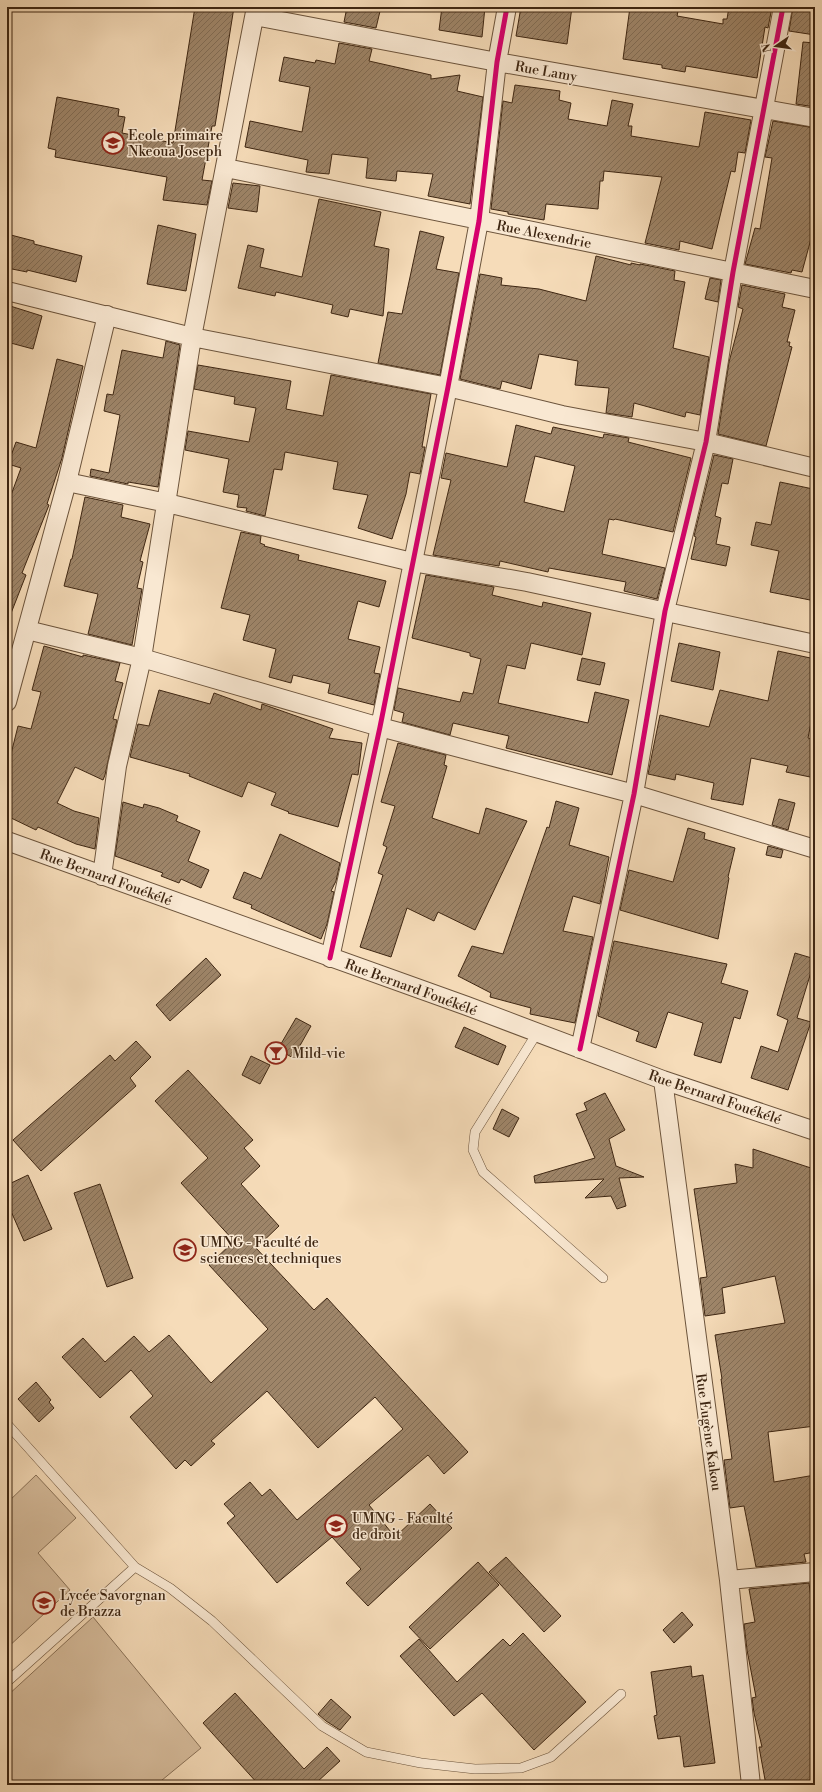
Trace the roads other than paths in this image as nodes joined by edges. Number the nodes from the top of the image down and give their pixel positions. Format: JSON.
{"nodes":[{"id":1,"x":507,"y":7,"type":"edge"},
{"id":2,"x":783,"y":7,"type":"edge"},
{"id":3,"x":256,"y":12,"type":"edge"},
{"id":4,"x":496,"y":62,"type":"junction"},
{"id":5,"x":765,"y":109,"type":"junction"},
{"id":6,"x":815,"y":118,"type":"edge"},
{"id":7,"x":226,"y":168,"type":"junction"},
{"id":8,"x":479,"y":221,"type":"junction"},
{"id":9,"x":733,"y":272,"type":"junction"},
{"id":10,"x":815,"y":289,"type":"edge"},
{"id":11,"x":7,"y":291,"type":"edge"},
{"id":12,"x":107,"y":315,"type":"junction"},
{"id":13,"x":192,"y":337,"type":"junction"},
{"id":14,"x":448,"y":387,"type":"junction"},
{"id":15,"x":706,"y":442,"type":"junction"},
{"id":16,"x":815,"y":468,"type":"edge"},
{"id":17,"x":67,"y":482,"type":"junction"},
{"id":18,"x":167,"y":503,"type":"junction"},
{"id":19,"x":412,"y":562,"type":"junction"},
{"id":20,"x":665,"y":611,"type":"junction"},
{"id":21,"x":27,"y":630,"type":"junction"},
{"id":22,"x":815,"y":644,"type":"edge"},
{"id":23,"x":142,"y":658,"type":"junction"},
{"id":24,"x":7,"y":702,"type":"edge"},
{"id":25,"x":380,"y":727,"type":"junction"},
{"id":26,"x":634,"y":794,"type":"junction"},
{"id":27,"x":7,"y":841,"type":"edge"},
{"id":28,"x":815,"y":850,"type":"edge"},
{"id":29,"x":102,"y":876,"type":"junction"},
{"id":30,"x":330,"y":958,"type":"junction"},
{"id":31,"x":536,"y":1033,"type":"junction"},
{"id":32,"x":580,"y":1049,"type":"junction"},
{"id":33,"x":663,"y":1080,"type":"junction"},
{"id":34,"x":815,"y":1131,"type":"edge"},
{"id":35,"x":603,"y":1278,"type":"dead end"},
{"id":36,"x":7,"y":1424,"type":"edge"},
{"id":37,"x":135,"y":1567,"type":"junction"},
{"id":38,"x":815,"y":1572,"type":"edge"},
{"id":39,"x":729,"y":1580,"type":"junction"},
{"id":40,"x":7,"y":1682,"type":"edge"},
{"id":41,"x":621,"y":1694,"type":"dead end"},
{"id":42,"x":751,"y":1785,"type":"edge"}],
"edges":[{"from":1,"to":4,"type":"street"},
{"from":2,"to":5,"type":"street"},
{"from":3,"to":4,"type":"street","name":"Rue Lamy"},
{"from":3,"to":7,"type":"street"},
{"from":4,"to":5,"type":"street","name":"Rue Lamy"},
{"from":4,"to":8,"type":"street"},
{"from":5,"to":6,"type":"street","name":"Rue Lamy"},
{"from":5,"to":9,"type":"street"},
{"from":7,"to":8,"type":"street","name":"Rue Alexendrie"},
{"from":7,"to":13,"type":"street"},
{"from":8,"to":9,"type":"street","name":"Rue Alexendrie"},
{"from":8,"to":14,"type":"street"},
{"from":9,"to":10,"type":"street","name":"Rue Alexendrie"},
{"from":9,"to":15,"type":"street"},
{"from":11,"to":12,"type":"street"},
{"from":12,"to":13,"type":"street"},
{"from":12,"to":17,"type":"street"},
{"from":13,"to":14,"type":"street"},
{"from":13,"to":18,"type":"street"},
{"from":14,"to":15,"type":"street"},
{"from":14,"to":19,"type":"street"},
{"from":15,"to":16,"type":"street"},
{"from":15,"to":20,"type":"street"},
{"from":17,"to":18,"type":"street"},
{"from":17,"to":21,"type":"street"},
{"from":18,"to":19,"type":"street"},
{"from":18,"to":23,"type":"street"},
{"from":19,"to":20,"type":"street"},
{"from":19,"to":25,"type":"street"},
{"from":20,"to":22,"type":"street"},
{"from":20,"to":26,"type":"street"},
{"from":21,"to":23,"type":"street"},
{"from":21,"to":24,"type":"street"},
{"from":23,"to":25,"type":"street"},
{"from":23,"to":29,"type":"street"},
{"from":25,"to":26,"type":"street"},
{"from":25,"to":30,"type":"street"},
{"from":26,"to":28,"type":"street"},
{"from":26,"to":32,"type":"street"},
{"from":27,"to":29,"type":"street","name":"Rue Bernard Fouékélé"},
{"from":29,"to":30,"type":"street","name":"Rue Bernard Fouékélé"},
{"from":30,"to":31,"type":"street","name":"Rue Bernard Fouékélé"},
{"from":31,"to":32,"type":"street","name":"Rue Bernard Fouékélé"},
{"from":31,"to":35,"type":"lane"},
{"from":32,"to":33,"type":"street","name":"Rue Bernard Fouékélé"},
{"from":33,"to":34,"type":"street","name":"Rue Bernard Fouékélé"},
{"from":33,"to":39,"type":"street","name":"Rue Eugène Kakou"},
{"from":36,"to":37,"type":"lane"},
{"from":37,"to":40,"type":"lane"},
{"from":37,"to":41,"type":"lane"},
{"from":38,"to":39,"type":"street"},
{"from":39,"to":42,"type":"street","name":"Rue Eugène Kakou"}]}
